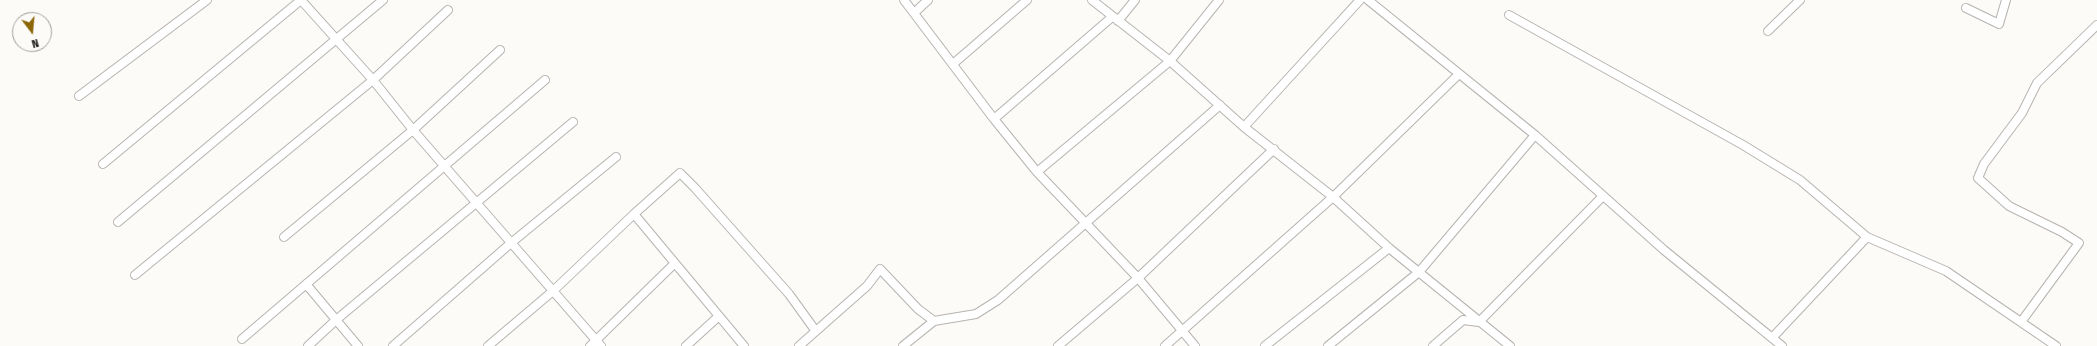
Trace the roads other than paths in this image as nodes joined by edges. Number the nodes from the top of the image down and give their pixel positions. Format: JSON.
{"nodes":[{"id":1,"x":207,"y":0,"type":"edge"},
{"id":2,"x":301,"y":0,"type":"edge"},
{"id":3,"x":383,"y":0,"type":"edge"},
{"id":4,"x":904,"y":0,"type":"edge"},
{"id":5,"x":928,"y":0,"type":"edge"},
{"id":6,"x":1026,"y":0,"type":"edge"},
{"id":7,"x":1092,"y":0,"type":"edge"},
{"id":8,"x":1135,"y":0,"type":"edge"},
{"id":9,"x":1219,"y":0,"type":"edge"},
{"id":10,"x":1360,"y":0,"type":"edge"},
{"id":11,"x":1368,"y":0,"type":"edge"},
{"id":12,"x":1800,"y":0,"type":"edge"},
{"id":13,"x":2006,"y":0,"type":"edge"},
{"id":14,"x":1966,"y":8,"type":"dead end"},
{"id":15,"x":448,"y":10,"type":"dead end"},
{"id":16,"x":914,"y":13,"type":"junction"},
{"id":17,"x":1509,"y":15,"type":"dead end"},
{"id":18,"x":1115,"y":19,"type":"junction"},
{"id":19,"x":2097,"y":25,"type":"edge"},
{"id":20,"x":1768,"y":31,"type":"dead end"},
{"id":21,"x":336,"y":40,"type":"junction"},
{"id":22,"x":500,"y":50,"type":"dead end"},
{"id":23,"x":1170,"y":61,"type":"junction"},
{"id":24,"x":953,"y":64,"type":"junction"},
{"id":25,"x":1459,"y":74,"type":"junction"},
{"id":26,"x":373,"y":80,"type":"junction"},
{"id":27,"x":545,"y":80,"type":"dead end"},
{"id":28,"x":79,"y":96,"type":"dead end"},
{"id":29,"x":1220,"y":105,"type":"junction"},
{"id":30,"x":994,"y":119,"type":"junction"},
{"id":31,"x":573,"y":122,"type":"dead end"},
{"id":32,"x":1244,"y":127,"type":"junction"},
{"id":33,"x":413,"y":130,"type":"junction"},
{"id":34,"x":1535,"y":136,"type":"junction"},
{"id":35,"x":1274,"y":149,"type":"junction"},
{"id":36,"x":616,"y":157,"type":"dead end"},
{"id":37,"x":103,"y":164,"type":"dead end"},
{"id":38,"x":445,"y":166,"type":"junction"},
{"id":39,"x":1037,"y":172,"type":"junction"},
{"id":40,"x":1603,"y":196,"type":"junction"},
{"id":41,"x":1333,"y":197,"type":"junction"},
{"id":42,"x":476,"y":203,"type":"junction"},
{"id":43,"x":634,"y":214,"type":"junction"},
{"id":44,"x":118,"y":222,"type":"dead end"},
{"id":45,"x":1085,"y":223,"type":"junction"},
{"id":46,"x":284,"y":236,"type":"dead end"},
{"id":47,"x":1867,"y":237,"type":"junction"},
{"id":48,"x":511,"y":243,"type":"junction"},
{"id":49,"x":1389,"y":248,"type":"junction"},
{"id":50,"x":674,"y":264,"type":"junction"},
{"id":51,"x":1419,"y":272,"type":"junction"},
{"id":52,"x":135,"y":275,"type":"dead end"},
{"id":53,"x":1138,"y":278,"type":"junction"},
{"id":54,"x":306,"y":284,"type":"junction"},
{"id":55,"x":553,"y":291,"type":"junction"},
{"id":56,"x":719,"y":316,"type":"junction"},
{"id":57,"x":336,"y":320,"type":"junction"},
{"id":58,"x":934,"y":321,"type":"junction"},
{"id":59,"x":1480,"y":322,"type":"junction"},
{"id":60,"x":2021,"y":322,"type":"junction"},
{"id":61,"x":815,"y":330,"type":"junction"},
{"id":62,"x":1182,"y":331,"type":"junction"},
{"id":63,"x":1772,"y":338,"type":"junction"},
{"id":64,"x":242,"y":339,"type":"dead end"},
{"id":65,"x":596,"y":344,"type":"edge"},
{"id":66,"x":308,"y":346,"type":"edge"},
{"id":67,"x":358,"y":346,"type":"edge"},
{"id":68,"x":393,"y":346,"type":"edge"},
{"id":69,"x":488,"y":346,"type":"edge"},
{"id":70,"x":686,"y":346,"type":"edge"},
{"id":71,"x":744,"y":346,"type":"edge"},
{"id":72,"x":798,"y":346,"type":"edge"},
{"id":73,"x":903,"y":346,"type":"edge"},
{"id":74,"x":1058,"y":346,"type":"edge"},
{"id":75,"x":1165,"y":346,"type":"edge"},
{"id":76,"x":1195,"y":346,"type":"edge"},
{"id":77,"x":1265,"y":346,"type":"edge"},
{"id":78,"x":1328,"y":346,"type":"edge"},
{"id":79,"x":1432,"y":346,"type":"edge"},
{"id":80,"x":1510,"y":346,"type":"edge"},
{"id":81,"x":1782,"y":346,"type":"edge"},
{"id":82,"x":2056,"y":346,"type":"edge"}],
"edges":[{"from":1,"to":28,"type":"street"},
{"from":2,"to":21,"type":"street"},
{"from":2,"to":37,"type":"street"},
{"from":3,"to":21,"type":"street"},
{"from":4,"to":16,"type":"street"},
{"from":5,"to":16,"type":"street"},
{"from":6,"to":24,"type":"street"},
{"from":7,"to":18,"type":"street"},
{"from":8,"to":18,"type":"street"},
{"from":9,"to":23,"type":"street"},
{"from":10,"to":32,"type":"street"},
{"from":11,"to":25,"type":"street"},
{"from":12,"to":20,"type":"street"},
{"from":13,"to":14,"type":"street"},
{"from":15,"to":26,"type":"street"},
{"from":16,"to":24,"type":"street"},
{"from":17,"to":47,"type":"street"},
{"from":18,"to":23,"type":"street"},
{"from":18,"to":30,"type":"street"},
{"from":19,"to":60,"type":"street"},
{"from":21,"to":26,"type":"street"},
{"from":21,"to":44,"type":"street"},
{"from":22,"to":33,"type":"street"},
{"from":23,"to":29,"type":"street"},
{"from":23,"to":39,"type":"street"},
{"from":24,"to":30,"type":"street"},
{"from":25,"to":34,"type":"street"},
{"from":25,"to":41,"type":"street"},
{"from":26,"to":33,"type":"street"},
{"from":26,"to":52,"type":"street"},
{"from":27,"to":38,"type":"street"},
{"from":29,"to":32,"type":"street"},
{"from":29,"to":45,"type":"street"},
{"from":30,"to":39,"type":"street"},
{"from":31,"to":42,"type":"street"},
{"from":32,"to":35,"type":"street"},
{"from":33,"to":38,"type":"street"},
{"from":33,"to":46,"type":"street"},
{"from":34,"to":40,"type":"street"},
{"from":34,"to":51,"type":"street"},
{"from":35,"to":41,"type":"street"},
{"from":35,"to":53,"type":"street"},
{"from":36,"to":48,"type":"street"},
{"from":38,"to":42,"type":"street"},
{"from":38,"to":54,"type":"street"},
{"from":39,"to":45,"type":"street"},
{"from":40,"to":59,"type":"street"},
{"from":40,"to":63,"type":"street"},
{"from":41,"to":49,"type":"street"},
{"from":41,"to":62,"type":"street"},
{"from":42,"to":48,"type":"street"},
{"from":42,"to":57,"type":"street"},
{"from":43,"to":50,"type":"street"},
{"from":43,"to":55,"type":"street"},
{"from":43,"to":61,"type":"street"},
{"from":45,"to":53,"type":"street"},
{"from":45,"to":58,"type":"street"},
{"from":47,"to":60,"type":"street"},
{"from":47,"to":63,"type":"street"},
{"from":48,"to":55,"type":"street"},
{"from":48,"to":68,"type":"street"},
{"from":49,"to":51,"type":"street"},
{"from":49,"to":77,"type":"street"},
{"from":50,"to":56,"type":"street"},
{"from":50,"to":65,"type":"street"},
{"from":51,"to":59,"type":"street"},
{"from":51,"to":78,"type":"street"},
{"from":53,"to":62,"type":"street"},
{"from":53,"to":74,"type":"street"},
{"from":54,"to":57,"type":"street"},
{"from":54,"to":64,"type":"street"},
{"from":55,"to":65,"type":"street"},
{"from":55,"to":69,"type":"street"},
{"from":56,"to":70,"type":"street"},
{"from":56,"to":71,"type":"street"},
{"from":57,"to":66,"type":"street"},
{"from":57,"to":67,"type":"street"},
{"from":58,"to":61,"type":"street"},
{"from":58,"to":73,"type":"street"},
{"from":59,"to":79,"type":"street"},
{"from":59,"to":80,"type":"street"},
{"from":60,"to":82,"type":"street"},
{"from":61,"to":72,"type":"street"},
{"from":62,"to":75,"type":"street"},
{"from":62,"to":76,"type":"street"},
{"from":63,"to":81,"type":"street"}]}
